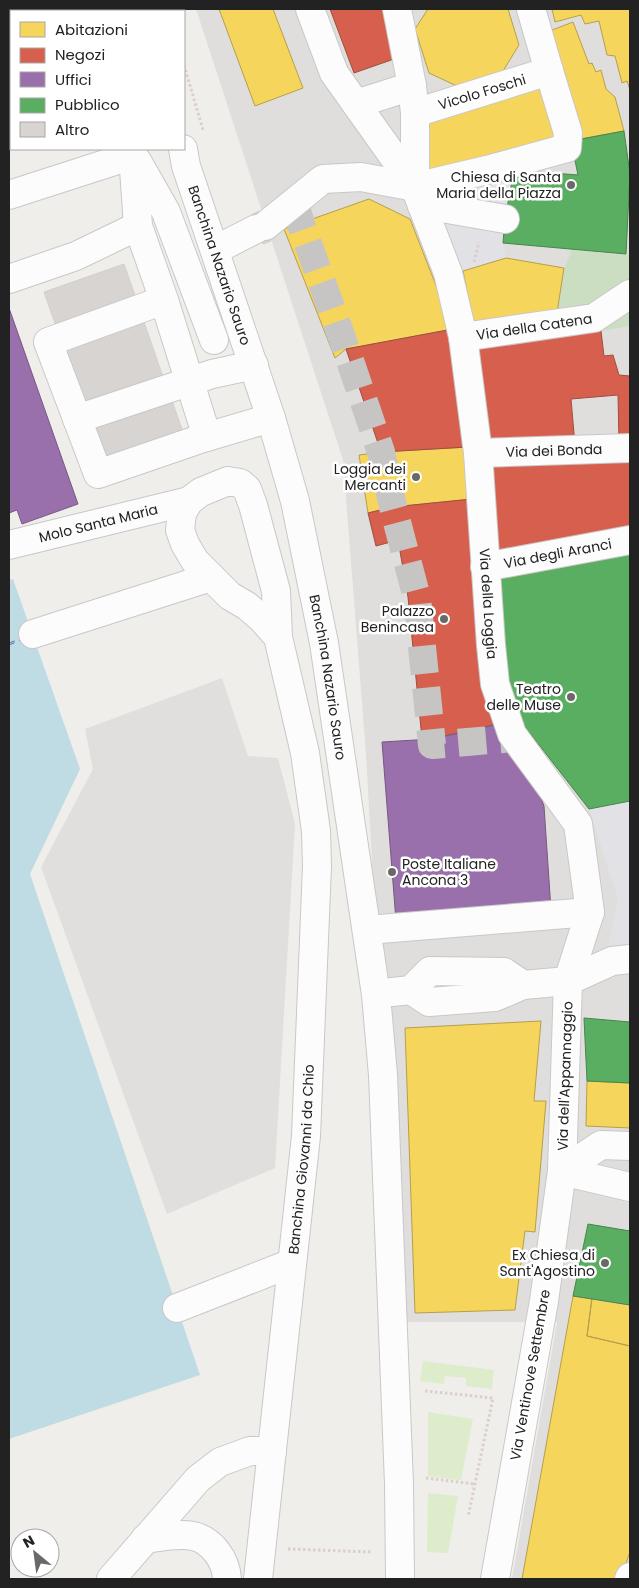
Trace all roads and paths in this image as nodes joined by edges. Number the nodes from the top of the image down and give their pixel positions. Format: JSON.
{"nodes":[{"id":1,"x":310,"y":9,"type":"edge"},
{"id":2,"x":397,"y":9,"type":"edge"},
{"id":3,"x":531,"y":9,"type":"edge"},
{"id":4,"x":549,"y":71,"type":"junction"},
{"id":5,"x":412,"y":86,"type":"junction"},
{"id":6,"x":356,"y":104,"type":"junction"},
{"id":7,"x":415,"y":113,"type":"junction"},
{"id":8,"x":132,"y":152,"type":"edge"},
{"id":9,"x":181,"y":154,"type":"edge"},
{"id":10,"x":9,"y":195,"type":"edge"},
{"id":11,"x":418,"y":197,"type":"junction"},
{"id":12,"x":505,"y":219,"type":"dead end"},
{"id":13,"x":138,"y":226,"type":"junction"},
{"id":14,"x":215,"y":250,"type":"junction"},
{"id":15,"x":9,"y":279,"type":"edge"},
{"id":16,"x":630,"y":294,"type":"edge"},
{"id":17,"x":164,"y":300,"type":"junction"},
{"id":18,"x":463,"y":337,"type":"junction"},
{"id":19,"x":214,"y":340,"type":"junction"},
{"id":20,"x":254,"y":366,"type":"junction"},
{"id":21,"x":190,"y":381,"type":"junction"},
{"id":22,"x":271,"y":418,"type":"junction"},
{"id":23,"x":77,"y":419,"type":"junction"},
{"id":24,"x":207,"y":437,"type":"junction"},
{"id":25,"x":630,"y":448,"type":"edge"},
{"id":26,"x":478,"y":453,"type":"junction"},
{"id":27,"x":189,"y":501,"type":"junction"},
{"id":28,"x":630,"y":540,"type":"edge"},
{"id":29,"x":9,"y":545,"type":"edge"},
{"id":30,"x":485,"y":567,"type":"junction"},
{"id":31,"x":211,"y":577,"type":"junction"},
{"id":32,"x":33,"y":634,"type":"dead end"},
{"id":33,"x":278,"y":637,"type":"junction"},
{"id":34,"x":590,"y":912,"type":"junction"},
{"id":35,"x":367,"y":930,"type":"junction"},
{"id":36,"x":630,"y":959,"type":"edge"},
{"id":37,"x":568,"y":981,"type":"junction"},
{"id":38,"x":523,"y":985,"type":"junction"},
{"id":39,"x":411,"y":990,"type":"junction"},
{"id":40,"x":376,"y":995,"type":"junction"},
{"id":41,"x":630,"y":1146,"type":"edge"},
{"id":42,"x":630,"y":1165,"type":"edge"},
{"id":43,"x":562,"y":1171,"type":"junction"},
{"id":44,"x":630,"y":1187,"type":"edge"},
{"id":45,"x":292,"y":1263,"type":"junction"},
{"id":46,"x":177,"y":1308,"type":"dead end"},
{"id":47,"x":424,"y":1400,"type":"dead end"},
{"id":48,"x":272,"y":1450,"type":"junction"},
{"id":49,"x":423,"y":1478,"type":"dead end"},
{"id":50,"x":475,"y":1484,"type":"junction"},
{"id":51,"x":468,"y":1517,"type":"dead end"},
{"id":52,"x":145,"y":1539,"type":"junction"},
{"id":53,"x":286,"y":1549,"type":"dead end"},
{"id":54,"x":400,"y":1552,"type":"junction"},
{"id":55,"x":111,"y":1579,"type":"edge"},
{"id":56,"x":227,"y":1579,"type":"edge"},
{"id":57,"x":258,"y":1579,"type":"edge"},
{"id":58,"x":400,"y":1579,"type":"edge"},
{"id":59,"x":495,"y":1579,"type":"edge"}],
"edges":[{"from":1,"to":6,"type":"street"},
{"from":2,"to":5,"type":"street"},
{"from":3,"to":4,"type":"street"},
{"from":4,"to":7,"type":"street","name":"Vicolo Foschi"},
{"from":4,"to":11,"type":"street"},
{"from":5,"to":6,"type":"street"},
{"from":5,"to":7,"type":"street"},
{"from":6,"to":11,"type":"street"},
{"from":7,"to":11,"type":"street"},
{"from":8,"to":10,"type":"street"},
{"from":8,"to":13,"type":"street"},
{"from":8,"to":19,"type":"street"},
{"from":9,"to":14,"type":"street","name":"Banchina Nazario Sauro"},
{"from":11,"to":12,"type":"street"},
{"from":11,"to":14,"type":"street"},
{"from":11,"to":18,"type":"street","name":"Via della Loggia"},
{"from":13,"to":15,"type":"street"},
{"from":13,"to":17,"type":"street"},
{"from":14,"to":20,"type":"street","name":"Banchina Nazario Sauro"},
{"from":16,"to":18,"type":"street","name":"Via della Catena"},
{"from":17,"to":19,"type":"street","name":"Banchina Nazario Sauro"},
{"from":17,"to":21,"type":"street"},
{"from":17,"to":23,"type":"street"},
{"from":18,"to":26,"type":"street","name":"Via della Loggia"},
{"from":19,"to":20,"type":"street","name":"Banchina Nazario Sauro"},
{"from":20,"to":21,"type":"street"},
{"from":20,"to":22,"type":"street","name":"Banchina Nazario Sauro"},
{"from":21,"to":23,"type":"street"},
{"from":21,"to":24,"type":"street"},
{"from":22,"to":24,"type":"street"},
{"from":22,"to":35,"type":"street","name":"Banchina Nazario Sauro"},
{"from":23,"to":24,"type":"street"},
{"from":25,"to":26,"type":"street","name":"Via dei Bonda"},
{"from":26,"to":30,"type":"street","name":"Via della Loggia"},
{"from":27,"to":29,"type":"street","name":"Molo Santa Maria"},
{"from":27,"to":31,"type":"street"},
{"from":27,"to":33,"type":"street"},
{"from":28,"to":30,"type":"street","name":"Via degli Aranci"},
{"from":30,"to":34,"type":"street","name":"Via della Loggia"},
{"from":31,"to":32,"type":"street"},
{"from":31,"to":33,"type":"street"},
{"from":33,"to":45,"type":"street","name":"Banchina Giovanni da Chio"},
{"from":34,"to":35,"type":"street"},
{"from":34,"to":37,"type":"street","name":"Via dell'Appannaggio"},
{"from":35,"to":40,"type":"street","name":"Banchina Nazario Sauro"},
{"from":36,"to":37,"type":"street"},
{"from":37,"to":38,"type":"street"},
{"from":37,"to":43,"type":"street","name":"Via dell'Appannaggio"},
{"from":38,"to":39,"type":"street"},
{"from":38,"to":39,"type":"street"},
{"from":39,"to":40,"type":"street"},
{"from":40,"to":54,"type":"street"},
{"from":41,"to":43,"type":"street"},
{"from":42,"to":43,"type":"street"},
{"from":43,"to":44,"type":"street"},
{"from":43,"to":59,"type":"street","name":"Via Ventinove Settembre"},
{"from":45,"to":46,"type":"street"},
{"from":45,"to":48,"type":"street","name":"Banchina Giovanni da Chio"},
{"from":47,"to":50,"type":"path"},
{"from":48,"to":52,"type":"street"},
{"from":48,"to":57,"type":"street","name":"Banchina Giovanni da Chio"},
{"from":49,"to":50,"type":"path"},
{"from":50,"to":51,"type":"path"},
{"from":52,"to":55,"type":"street"},
{"from":52,"to":56,"type":"street"},
{"from":53,"to":54,"type":"path"},
{"from":54,"to":58,"type":"street"}]}
